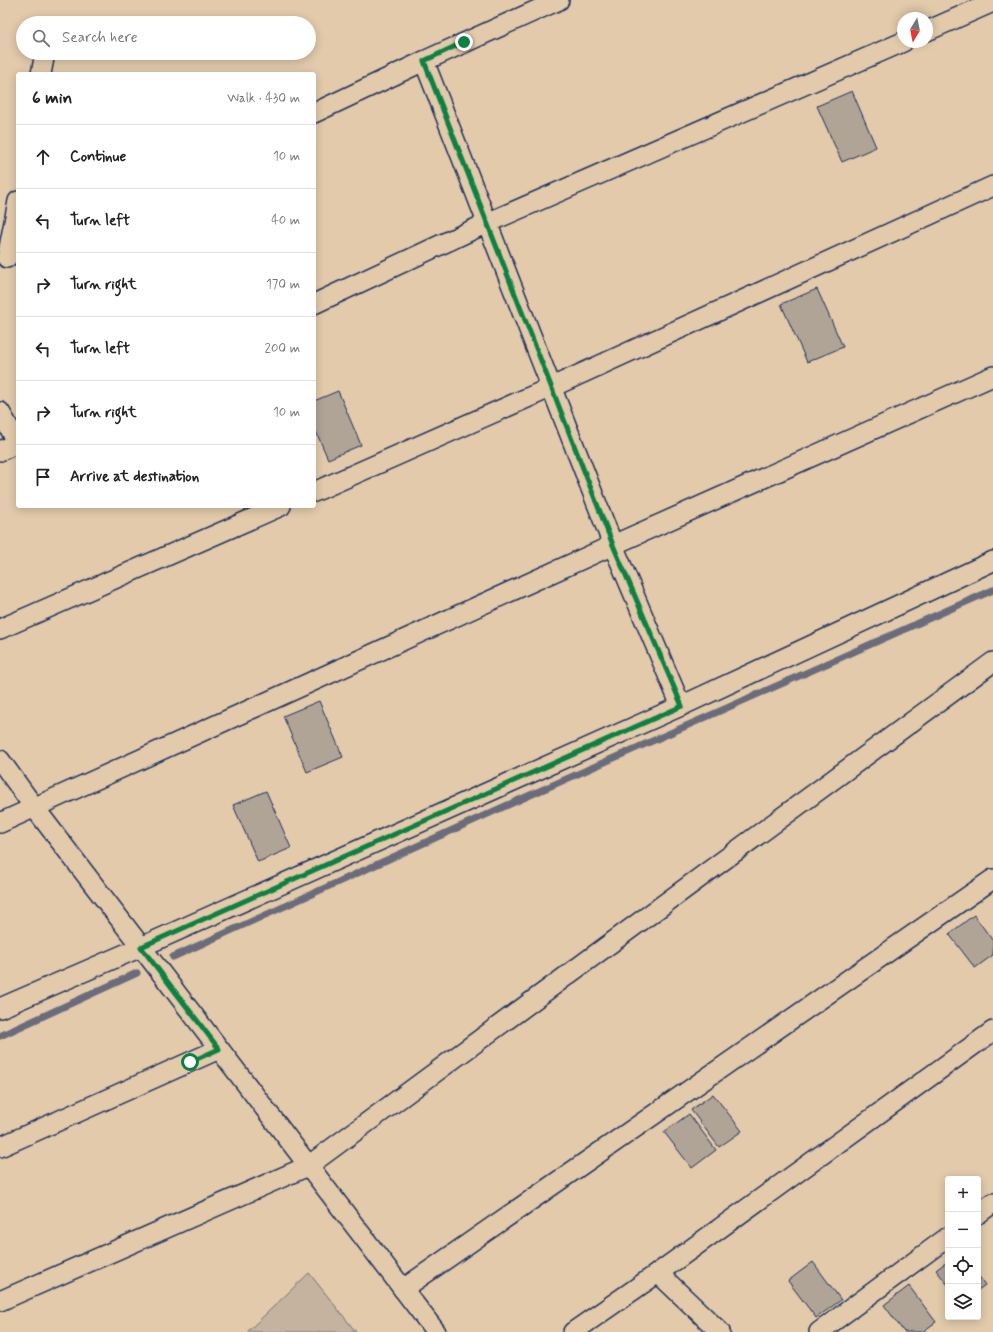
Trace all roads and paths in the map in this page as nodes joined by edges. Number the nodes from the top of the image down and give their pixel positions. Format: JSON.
{"nodes":[{"id":1,"x":559,"y":0,"type":"edge"},
{"id":2,"x":993,"y":2,"type":"edge"},
{"id":3,"x":933,"y":28,"type":"edge"},
{"id":4,"x":897,"y":45,"type":"edge"},
{"id":5,"x":44,"y":60,"type":"edge"},
{"id":6,"x":424,"y":61,"type":"junction"},
{"id":7,"x":42,"y":72,"type":"edge"},
{"id":8,"x":316,"y":112,"type":"edge"},
{"id":9,"x":993,"y":186,"type":"edge"},
{"id":10,"x":16,"y":212,"type":"edge"},
{"id":11,"x":487,"y":223,"type":"junction"},
{"id":12,"x":8,"y":257,"type":"edge"},
{"id":13,"x":316,"y":303,"type":"edge"},
{"id":14,"x":993,"y":376,"type":"edge"},
{"id":15,"x":552,"y":388,"type":"junction"},
{"id":16,"x":0,"y":412,"type":"edge"},
{"id":17,"x":16,"y":440,"type":"edge"},
{"id":18,"x":16,"y":444,"type":"edge"},
{"id":19,"x":0,"y":451,"type":"edge"},
{"id":20,"x":316,"y":491,"type":"edge"},
{"id":21,"x":276,"y":508,"type":"edge"},
{"id":22,"x":613,"y":545,"type":"junction"},
{"id":23,"x":993,"y":561,"type":"edge"},
{"id":24,"x":0,"y":629,"type":"edge"},
{"id":25,"x":993,"y":662,"type":"edge"},
{"id":26,"x":682,"y":706,"type":"junction"},
{"id":27,"x":0,"y":760,"type":"edge"},
{"id":28,"x":34,"y":807,"type":"junction"},
{"id":29,"x":0,"y":823,"type":"edge"},
{"id":30,"x":993,"y":879,"type":"edge"},
{"id":31,"x":141,"y":947,"type":"junction"},
{"id":32,"x":0,"y":1008,"type":"edge"},
{"id":33,"x":993,"y":1031,"type":"edge"},
{"id":34,"x":219,"y":1049,"type":"junction"},
{"id":35,"x":0,"y":1147,"type":"edge"},
{"id":36,"x":308,"y":1166,"type":"junction"},
{"id":37,"x":993,"y":1203,"type":"edge"},
{"id":38,"x":981,"y":1212,"type":"edge"},
{"id":39,"x":945,"y":1239,"type":"edge"},
{"id":40,"x":658,"y":1273,"type":"junction"},
{"id":41,"x":403,"y":1289,"type":"junction"},
{"id":42,"x":0,"y":1302,"type":"edge"},
{"id":43,"x":436,"y":1332,"type":"edge"},
{"id":44,"x":572,"y":1332,"type":"edge"},
{"id":45,"x":720,"y":1332,"type":"edge"},
{"id":46,"x":819,"y":1332,"type":"edge"}],
"edges":[{"from":1,"to":6,"type":"street"},
{"from":2,"to":3,"type":"street"},
{"from":4,"to":11,"type":"street"},
{"from":5,"to":7,"type":"street"},
{"from":6,"to":8,"type":"street"},
{"from":6,"to":11,"type":"street"},
{"from":9,"to":15,"type":"street"},
{"from":10,"to":12,"type":"street"},
{"from":11,"to":13,"type":"street"},
{"from":11,"to":15,"type":"street"},
{"from":14,"to":22,"type":"street"},
{"from":15,"to":20,"type":"street"},
{"from":15,"to":22,"type":"street"},
{"from":16,"to":17,"type":"street"},
{"from":18,"to":19,"type":"street"},
{"from":21,"to":24,"type":"street"},
{"from":22,"to":26,"type":"street"},
{"from":22,"to":28,"type":"street"},
{"from":23,"to":26,"type":"street"},
{"from":25,"to":36,"type":"street"},
{"from":26,"to":31,"type":"street"},
{"from":27,"to":28,"type":"street"},
{"from":28,"to":29,"type":"street"},
{"from":28,"to":31,"type":"street"},
{"from":30,"to":41,"type":"street"},
{"from":31,"to":32,"type":"street"},
{"from":31,"to":34,"type":"street"},
{"from":33,"to":40,"type":"street"},
{"from":34,"to":35,"type":"street"},
{"from":34,"to":36,"type":"street"},
{"from":36,"to":41,"type":"street"},
{"from":36,"to":42,"type":"street"},
{"from":37,"to":38,"type":"street"},
{"from":39,"to":46,"type":"street"},
{"from":40,"to":44,"type":"street"},
{"from":40,"to":45,"type":"street"},
{"from":41,"to":43,"type":"street"}]}
